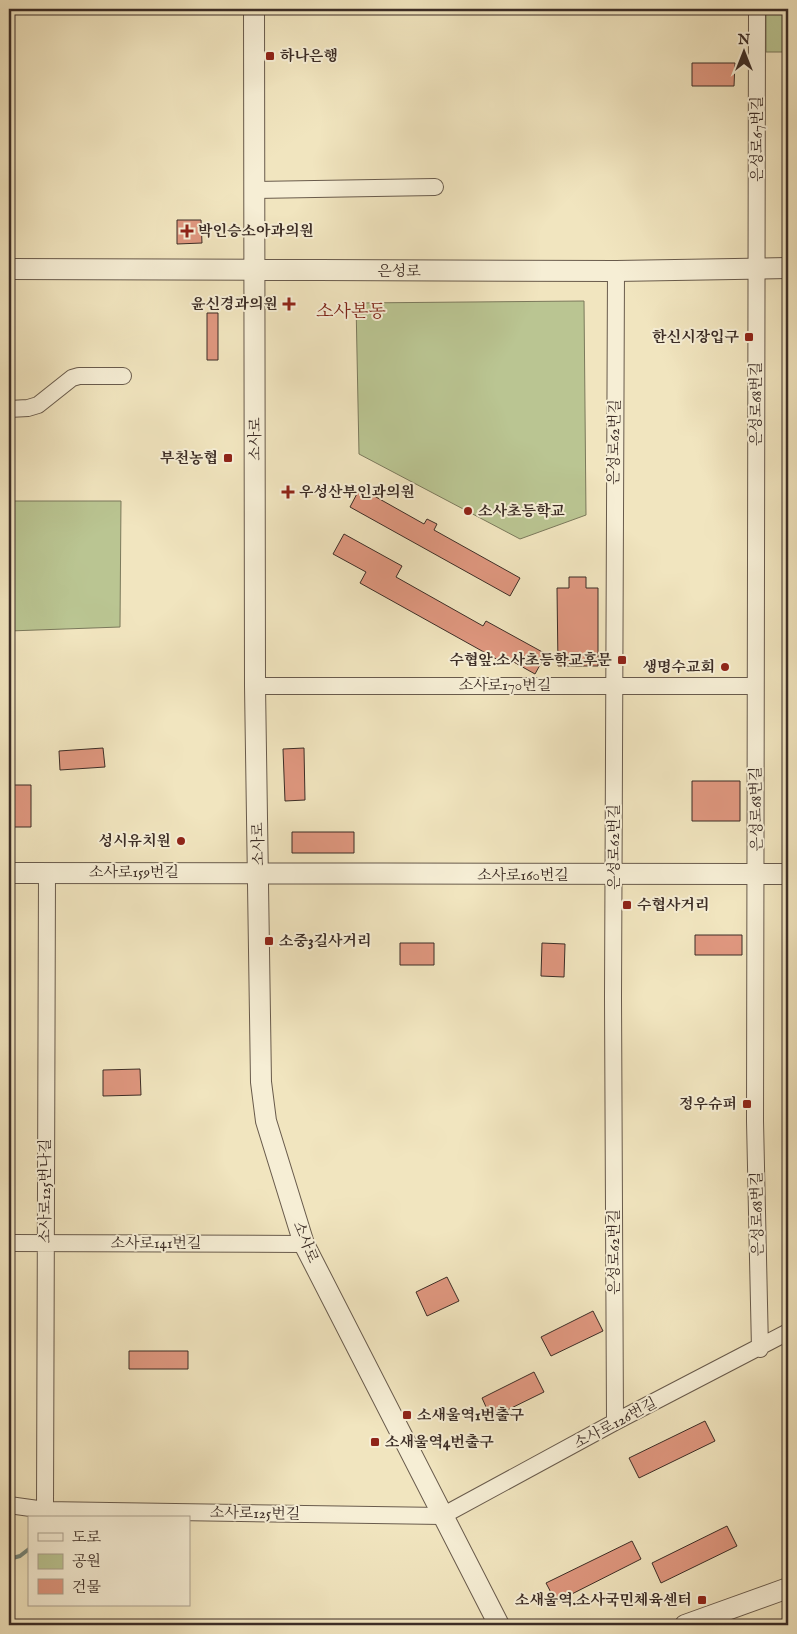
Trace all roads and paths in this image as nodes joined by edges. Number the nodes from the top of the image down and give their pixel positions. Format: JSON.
{"nodes":[{"id":1,"x":254,"y":9,"type":"edge"},
{"id":2,"x":757,"y":9,"type":"edge"},
{"id":3,"x":435,"y":187,"type":"dead end"},
{"id":4,"x":255,"y":190,"type":"junction"},
{"id":5,"x":788,"y":268,"type":"edge"},
{"id":6,"x":757,"y":269,"type":"junction"},
{"id":7,"x":9,"y":270,"type":"edge"},
{"id":8,"x":255,"y":270,"type":"junction"},
{"id":9,"x":616,"y":271,"type":"junction"},
{"id":10,"x":123,"y":376,"type":"dead end"},
{"id":11,"x":9,"y":410,"type":"edge"},
{"id":12,"x":614,"y":685,"type":"junction"},
{"id":13,"x":255,"y":686,"type":"junction"},
{"id":14,"x":755,"y":686,"type":"junction"},
{"id":15,"x":259,"y":872,"type":"junction"},
{"id":16,"x":9,"y":873,"type":"edge"},
{"id":17,"x":47,"y":873,"type":"junction"},
{"id":18,"x":756,"y":874,"type":"junction"},
{"id":19,"x":788,"y":874,"type":"edge"},
{"id":20,"x":614,"y":875,"type":"junction"},
{"id":21,"x":9,"y":1243,"type":"edge"},
{"id":22,"x":45,"y":1243,"type":"junction"},
{"id":23,"x":304,"y":1244,"type":"junction"},
{"id":24,"x":788,"y":1332,"type":"edge"},
{"id":25,"x":760,"y":1349,"type":"junction"},
{"id":26,"x":615,"y":1422,"type":"junction"},
{"id":27,"x":9,"y":1505,"type":"edge"},
{"id":28,"x":45,"y":1510,"type":"junction"},
{"id":29,"x":442,"y":1516,"type":"junction"},
{"id":30,"x":788,"y":1588,"type":"edge"},
{"id":31,"x":499,"y":1625,"type":"edge"},
{"id":32,"x":685,"y":1625,"type":"edge"}],
"edges":[{"from":1,"to":4,"type":"street","name":"소사로"},
{"from":2,"to":6,"type":"street","name":"은성로67번길"},
{"from":3,"to":4,"type":"street"},
{"from":4,"to":8,"type":"street","name":"소사로"},
{"from":5,"to":6,"type":"street","name":"은성로"},
{"from":6,"to":9,"type":"street","name":"은성로"},
{"from":6,"to":14,"type":"street","name":"은성로68번길"},
{"from":7,"to":8,"type":"street","name":"은성로"},
{"from":8,"to":9,"type":"street","name":"은성로"},
{"from":8,"to":13,"type":"street","name":"소사로"},
{"from":9,"to":12,"type":"street","name":"은성로62번길"},
{"from":10,"to":11,"type":"street"},
{"from":12,"to":13,"type":"street","name":"소사로170번길"},
{"from":12,"to":14,"type":"street","name":"소사로170번길"},
{"from":12,"to":20,"type":"street","name":"은성로62번길"},
{"from":13,"to":15,"type":"street","name":"소사로"},
{"from":14,"to":18,"type":"street","name":"은성로68번길"},
{"from":15,"to":17,"type":"street","name":"소사로159번길"},
{"from":15,"to":20,"type":"street","name":"소사로160번길"},
{"from":15,"to":23,"type":"street","name":"소사로"},
{"from":16,"to":17,"type":"street","name":"소사로159번길"},
{"from":17,"to":22,"type":"street","name":"소사로125번나길"},
{"from":18,"to":19,"type":"street","name":"소사로160번길"},
{"from":18,"to":20,"type":"street","name":"소사로160번길"},
{"from":18,"to":25,"type":"street","name":"은성로68번길"},
{"from":20,"to":26,"type":"street","name":"은성로62번길"},
{"from":21,"to":22,"type":"street","name":"소사로141번길"},
{"from":22,"to":23,"type":"street","name":"소사로141번길"},
{"from":22,"to":28,"type":"street","name":"소사로125번나길"},
{"from":23,"to":29,"type":"street","name":"소사로"},
{"from":24,"to":25,"type":"street","name":"소사로126번길"},
{"from":25,"to":26,"type":"street","name":"소사로126번길"},
{"from":26,"to":29,"type":"street","name":"소사로126번길"},
{"from":27,"to":28,"type":"street","name":"소사로125번길"},
{"from":28,"to":29,"type":"street","name":"소사로125번길"},
{"from":29,"to":31,"type":"street","name":"소사로"},
{"from":30,"to":32,"type":"street"}]}
